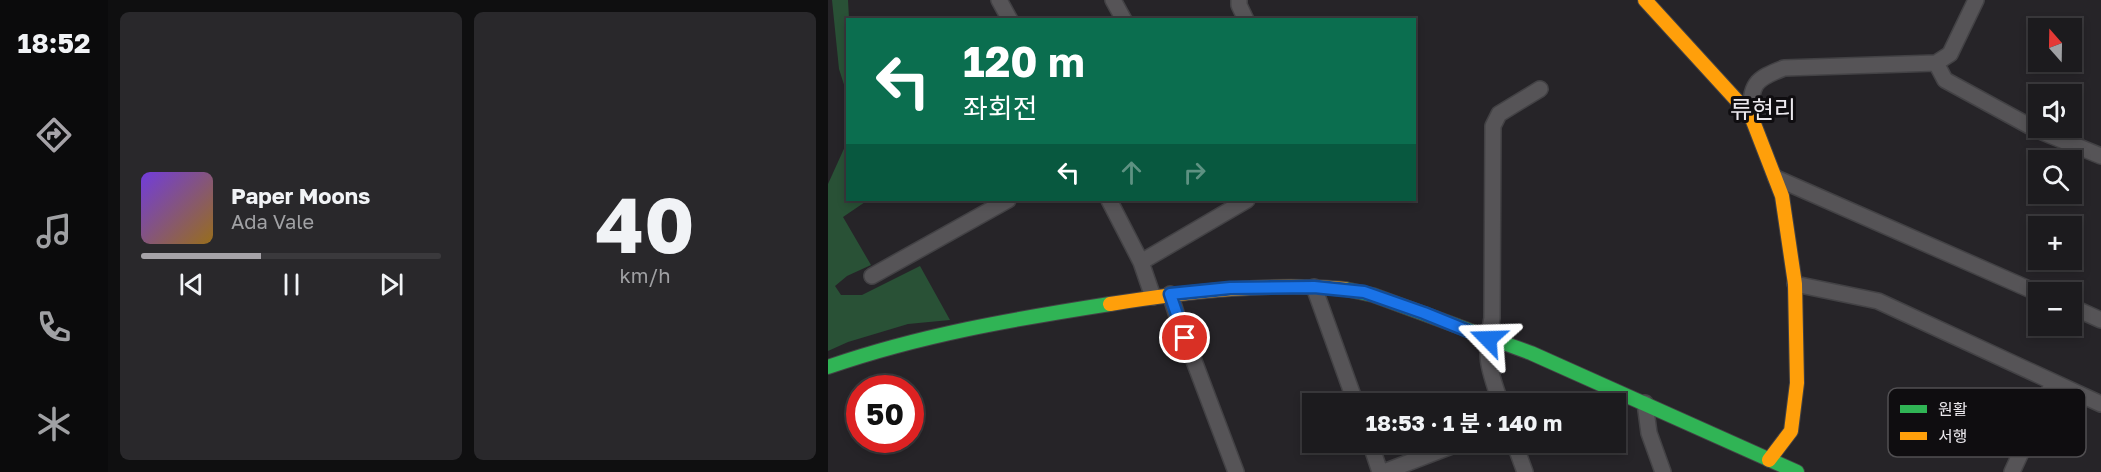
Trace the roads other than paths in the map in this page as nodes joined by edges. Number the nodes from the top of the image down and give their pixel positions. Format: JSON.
{"nodes":[{"id":1,"x":999,"y":0,"type":"edge"},
{"id":2,"x":1113,"y":0,"type":"edge"},
{"id":3,"x":1239,"y":0,"type":"edge"},
{"id":4,"x":1645,"y":0,"type":"edge"},
{"id":5,"x":1976,"y":0,"type":"edge"},
{"id":6,"x":1009,"y":18,"type":"edge"},
{"id":7,"x":1123,"y":18,"type":"edge"},
{"id":8,"x":1245,"y":18,"type":"edge"},
{"id":9,"x":1936,"y":63,"type":"junction"},
{"id":10,"x":1540,"y":89,"type":"dead end"},
{"id":11,"x":1751,"y":116,"type":"junction"},
{"id":12,"x":2101,"y":156,"type":"edge"},
{"id":13,"x":1776,"y":178,"type":"junction"},
{"id":14,"x":1002,"y":201,"type":"edge"},
{"id":15,"x":1110,"y":201,"type":"edge"},
{"id":16,"x":1245,"y":201,"type":"edge"},
{"id":17,"x":1141,"y":262,"type":"junction"},
{"id":18,"x":872,"y":276,"type":"dead end"},
{"id":19,"x":1795,"y":284,"type":"junction"},
{"id":20,"x":1314,"y":287,"type":"junction"},
{"id":21,"x":2028,"y":289,"type":"edge"},
{"id":22,"x":1170,"y":294,"type":"junction"},
{"id":23,"x":1153,"y":297,"type":"junction"},
{"id":24,"x":2082,"y":311,"type":"edge"},
{"id":25,"x":2101,"y":320,"type":"edge"},
{"id":26,"x":1488,"y":339,"type":"junction"},
{"id":27,"x":828,"y":368,"type":"edge"},
{"id":28,"x":2053,"y":382,"type":"junction"},
{"id":29,"x":2050,"y":388,"type":"edge"},
{"id":30,"x":2066,"y":388,"type":"edge"},
{"id":31,"x":1352,"y":393,"type":"edge"},
{"id":32,"x":1496,"y":393,"type":"edge"},
{"id":33,"x":2086,"y":397,"type":"edge"},
{"id":34,"x":1645,"y":403,"type":"junction"},
{"id":35,"x":2101,"y":404,"type":"edge"},
{"id":36,"x":1374,"y":453,"type":"edge"},
{"id":37,"x":1433,"y":453,"type":"edge"},
{"id":38,"x":1518,"y":453,"type":"edge"},
{"id":39,"x":2019,"y":457,"type":"edge"},
{"id":40,"x":1769,"y":460,"type":"junction"},
{"id":41,"x":1236,"y":472,"type":"edge"},
{"id":42,"x":1382,"y":472,"type":"edge"},
{"id":43,"x":1525,"y":472,"type":"edge"},
{"id":44,"x":1663,"y":472,"type":"edge"},
{"id":45,"x":1797,"y":472,"type":"edge"},
{"id":46,"x":2012,"y":472,"type":"edge"}],
"edges":[{"from":1,"to":6,"type":"street"},
{"from":2,"to":7,"type":"street"},
{"from":3,"to":8,"type":"street"},
{"from":4,"to":11,"type":"main road"},
{"from":5,"to":9,"type":"street"},
{"from":9,"to":11,"type":"street"},
{"from":9,"to":12,"type":"street"},
{"from":10,"to":26,"type":"street"},
{"from":11,"to":13,"type":"main road"},
{"from":13,"to":19,"type":"main road"},
{"from":13,"to":21,"type":"street"},
{"from":14,"to":18,"type":"street"},
{"from":15,"to":17,"type":"street"},
{"from":16,"to":17,"type":"street"},
{"from":17,"to":23,"type":"street"},
{"from":19,"to":28,"type":"street"},
{"from":19,"to":40,"type":"main road"},
{"from":20,"to":22,"type":"main road"},
{"from":20,"to":26,"type":"main road"},
{"from":20,"to":31,"type":"street"},
{"from":22,"to":23,"type":"main road"},
{"from":22,"to":41,"type":"street"},
{"from":23,"to":27,"type":"main road"},
{"from":24,"to":25,"type":"street"},
{"from":26,"to":32,"type":"street"},
{"from":26,"to":34,"type":"main road"},
{"from":28,"to":29,"type":"street"},
{"from":28,"to":30,"type":"street"},
{"from":33,"to":35,"type":"street"},
{"from":34,"to":40,"type":"main road"},
{"from":34,"to":44,"type":"street"},
{"from":36,"to":42,"type":"street"},
{"from":37,"to":42,"type":"street"},
{"from":38,"to":43,"type":"street"},
{"from":39,"to":46,"type":"street"},
{"from":40,"to":45,"type":"main road"}]}
